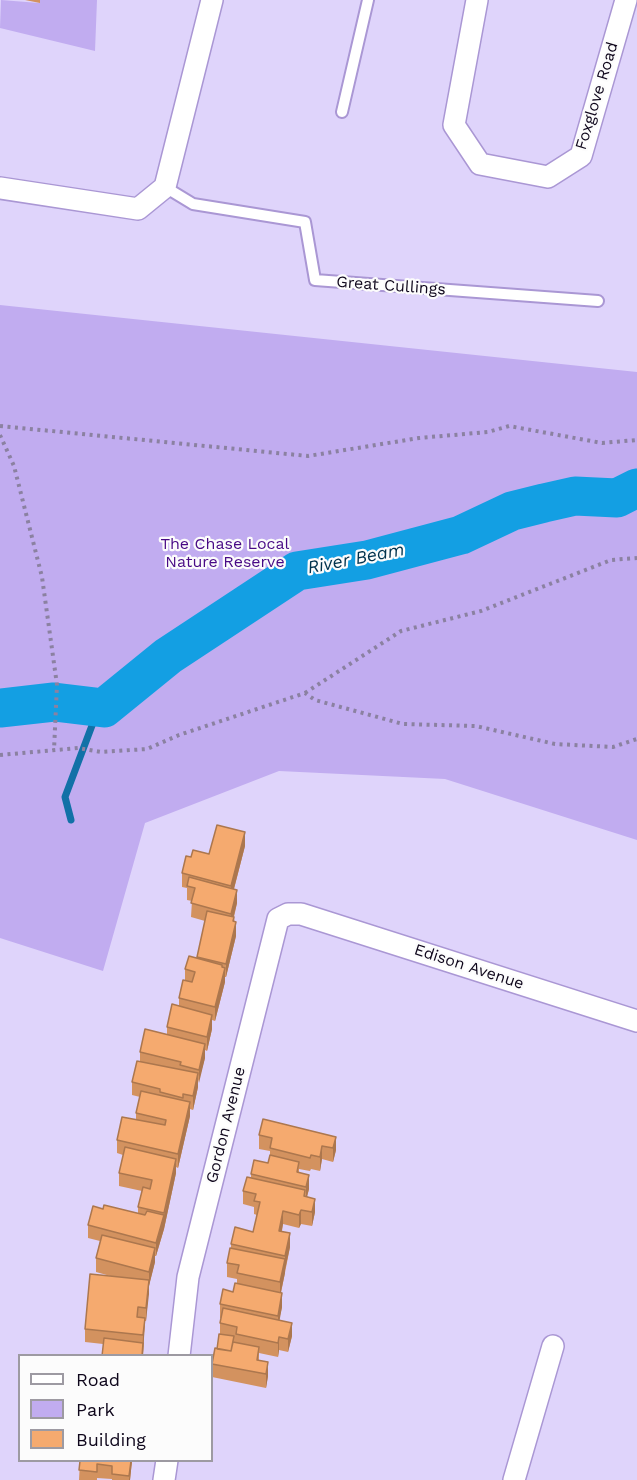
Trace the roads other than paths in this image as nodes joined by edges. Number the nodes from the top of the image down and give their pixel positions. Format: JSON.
{"nodes":[{"id":1,"x":212,"y":0,"type":"edge"},
{"id":2,"x":368,"y":0,"type":"edge"},
{"id":3,"x":477,"y":0,"type":"edge"},
{"id":4,"x":626,"y":0,"type":"edge"},
{"id":5,"x":342,"y":112,"type":"dead end"},
{"id":6,"x":165,"y":187,"type":"junction"},
{"id":7,"x":0,"y":188,"type":"edge"},
{"id":8,"x":598,"y":301,"type":"dead end"},
{"id":9,"x":301,"y":914,"type":"joint"},
{"id":10,"x":637,"y":1021,"type":"edge"},
{"id":11,"x":554,"y":1346,"type":"dead end"},
{"id":12,"x":179,"y":1354,"type":"edge"},
{"id":13,"x":167,"y":1462,"type":"edge"},
{"id":14,"x":164,"y":1480,"type":"edge"},
{"id":15,"x":514,"y":1480,"type":"edge"}],
"edges":[{"from":1,"to":6,"type":"street"},
{"from":2,"to":5,"type":"lane"},
{"from":3,"to":4,"type":"street","name":"Foxglove Road"},
{"from":6,"to":7,"type":"street"},
{"from":6,"to":8,"type":"lane","name":"Great Cullings"},
{"from":9,"to":10,"type":"street","name":"Edison Avenue"},
{"from":9,"to":12,"type":"street","name":"Gordon Avenue"},
{"from":11,"to":15,"type":"street"},
{"from":13,"to":14,"type":"street"}]}
